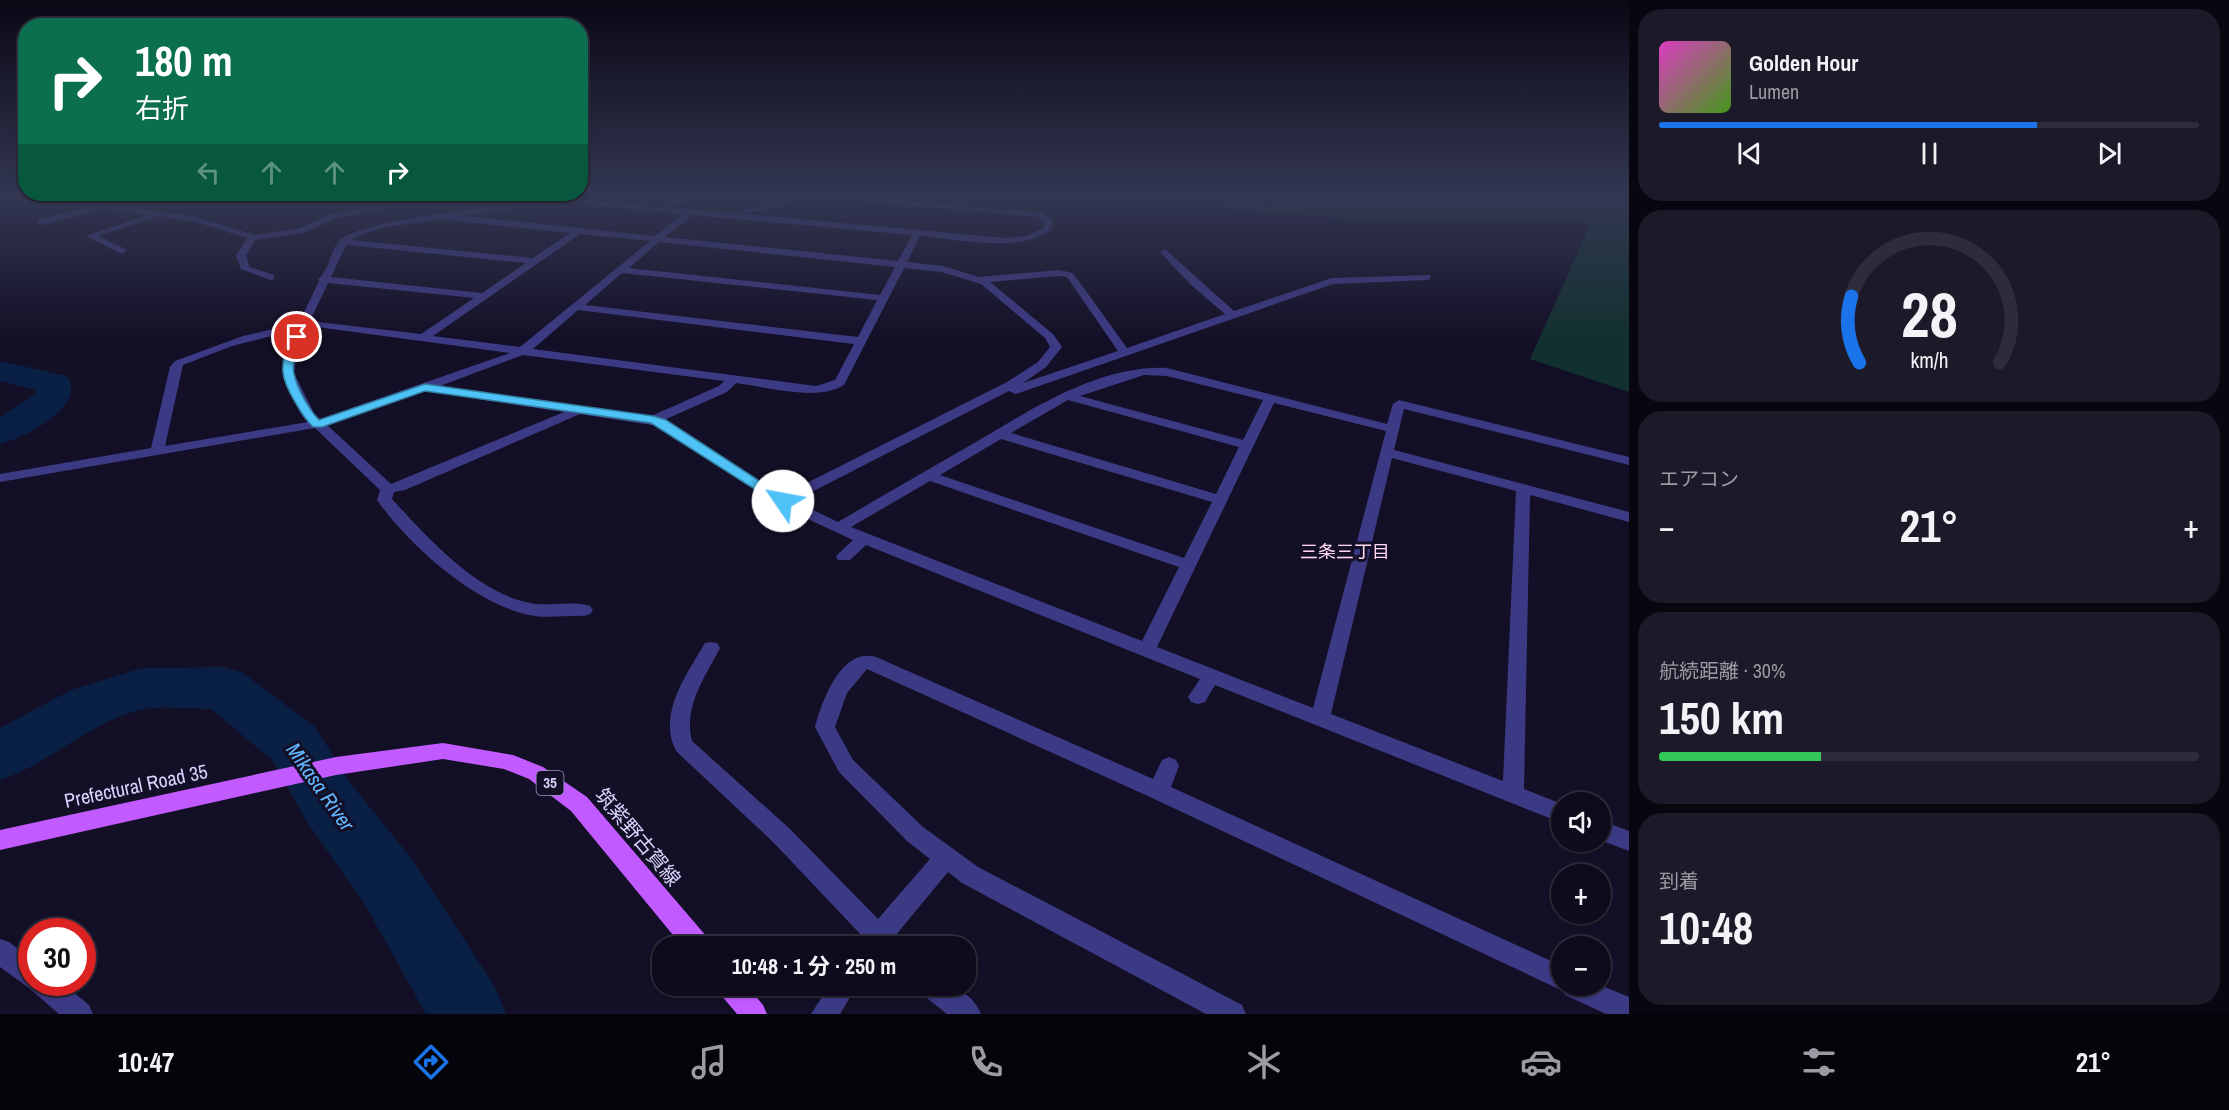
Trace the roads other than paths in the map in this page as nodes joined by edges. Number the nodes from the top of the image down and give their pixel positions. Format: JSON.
{"nodes":[{"id":1,"x":108,"y":244,"type":"edge"},
{"id":2,"x":248,"y":244,"type":"edge"},
{"id":3,"x":342,"y":244,"type":"edge"},
{"id":4,"x":366,"y":244,"type":"edge"},
{"id":5,"x":559,"y":244,"type":"edge"},
{"id":6,"x":651,"y":244,"type":"edge"},
{"id":7,"x":712,"y":244,"type":"edge"},
{"id":8,"x":911,"y":244,"type":"edge"},
{"id":9,"x":122,"y":251,"type":"dead end"},
{"id":10,"x":1165,"y":252,"type":"dead end"},
{"id":11,"x":535,"y":261,"type":"junction"},
{"id":12,"x":901,"y":263,"type":"junction"},
{"id":13,"x":620,"y":270,"type":"junction"},
{"id":14,"x":271,"y":277,"type":"dead end"},
{"id":15,"x":1427,"y":277,"type":"dead end"},
{"id":16,"x":323,"y":279,"type":"junction"},
{"id":17,"x":980,"y":280,"type":"junction"},
{"id":18,"x":485,"y":296,"type":"junction"},
{"id":19,"x":883,"y":298,"type":"junction"},
{"id":20,"x":576,"y":307,"type":"junction"},
{"id":21,"x":1231,"y":314,"type":"junction"},
{"id":22,"x":302,"y":325,"type":"junction"},
{"id":23,"x":423,"y":339,"type":"junction"},
{"id":24,"x":861,"y":341,"type":"junction"},
{"id":25,"x":1124,"y":351,"type":"junction"},
{"id":26,"x":521,"y":352,"type":"junction"},
{"id":27,"x":733,"y":380,"type":"junction"},
{"id":28,"x":425,"y":387,"type":"junction"},
{"id":29,"x":1067,"y":396,"type":"junction"},
{"id":30,"x":989,"y":398,"type":"junction"},
{"id":31,"x":1270,"y":398,"type":"junction"},
{"id":32,"x":580,"y":410,"type":"junction"},
{"id":33,"x":653,"y":420,"type":"junction"},
{"id":34,"x":317,"y":424,"type":"junction"},
{"id":35,"x":1393,"y":429,"type":"junction"},
{"id":36,"x":1000,"y":434,"type":"junction"},
{"id":37,"x":1247,"y":446,"type":"junction"},
{"id":38,"x":157,"y":453,"type":"junction"},
{"id":39,"x":1388,"y":453,"type":"junction"},
{"id":40,"x":1629,"y":461,"type":"edge"},
{"id":41,"x":928,"y":475,"type":"junction"},
{"id":42,"x":0,"y":478,"type":"edge"},
{"id":43,"x":388,"y":489,"type":"junction"},
{"id":44,"x":1523,"y":489,"type":"junction"},
{"id":45,"x":1220,"y":500,"type":"junction"},
{"id":46,"x":783,"y":501,"type":"junction"},
{"id":47,"x":1629,"y":517,"type":"edge"},
{"id":48,"x":840,"y":527,"type":"junction"},
{"id":49,"x":864,"y":539,"type":"junction"},
{"id":50,"x":844,"y":556,"type":"dead end"},
{"id":51,"x":1188,"y":565,"type":"junction"},
{"id":52,"x":584,"y":610,"type":"dead end"},
{"id":53,"x":711,"y":648,"type":"dead end"},
{"id":54,"x":1147,"y":649,"type":"junction"},
{"id":55,"x":1212,"y":675,"type":"junction"},
{"id":56,"x":1198,"y":697,"type":"dead end"},
{"id":57,"x":1320,"y":717,"type":"junction"},
{"id":58,"x":1169,"y":766,"type":"dead end"},
{"id":59,"x":283,"y":778,"type":"joint"},
{"id":60,"x":1158,"y":791,"type":"junction"},
{"id":61,"x":1513,"y":794,"type":"junction"},
{"id":62,"x":1551,"y":810,"type":"edge"},
{"id":63,"x":1611,"y":834,"type":"edge"},
{"id":64,"x":0,"y":840,"type":"edge"},
{"id":65,"x":1629,"y":841,"type":"edge"},
{"id":66,"x":946,"y":857,"type":"junction"},
{"id":67,"x":690,"y":936,"type":"edge"},
{"id":68,"x":873,"y":936,"type":"edge"},
{"id":69,"x":884,"y":936,"type":"edge"},
{"id":70,"x":0,"y":951,"type":"edge"},
{"id":71,"x":18,"y":965,"type":"edge"},
{"id":72,"x":1551,"y":975,"type":"edge"},
{"id":73,"x":58,"y":996,"type":"edge"},
{"id":74,"x":739,"y":996,"type":"edge"},
{"id":75,"x":837,"y":996,"type":"edge"},
{"id":76,"x":945,"y":996,"type":"edge"},
{"id":77,"x":1596,"y":996,"type":"edge"},
{"id":78,"x":1629,"y":1011,"type":"edge"},
{"id":79,"x":80,"y":1014,"type":"edge"},
{"id":80,"x":754,"y":1014,"type":"edge"},
{"id":81,"x":824,"y":1014,"type":"edge"},
{"id":82,"x":968,"y":1014,"type":"edge"},
{"id":83,"x":1233,"y":1014,"type":"edge"}],
"edges":[{"from":1,"to":9,"type":"street"},
{"from":2,"to":14,"type":"street"},
{"from":3,"to":16,"type":"street"},
{"from":4,"to":11,"type":"street"},
{"from":5,"to":11,"type":"street"},
{"from":6,"to":13,"type":"street"},
{"from":7,"to":12,"type":"street"},
{"from":8,"to":12,"type":"street"},
{"from":10,"to":21,"type":"street"},
{"from":11,"to":18,"type":"street"},
{"from":12,"to":17,"type":"street"},
{"from":12,"to":19,"type":"street"},
{"from":13,"to":19,"type":"street"},
{"from":13,"to":20,"type":"street"},
{"from":15,"to":21,"type":"street"},
{"from":16,"to":18,"type":"street"},
{"from":16,"to":22,"type":"street"},
{"from":17,"to":25,"type":"street"},
{"from":17,"to":30,"type":"street"},
{"from":18,"to":23,"type":"street"},
{"from":19,"to":24,"type":"street"},
{"from":20,"to":24,"type":"street"},
{"from":20,"to":26,"type":"street"},
{"from":21,"to":25,"type":"street"},
{"from":22,"to":23,"type":"street"},
{"from":22,"to":34,"type":"street"},
{"from":22,"to":38,"type":"street"},
{"from":23,"to":26,"type":"street"},
{"from":24,"to":27,"type":"street"},
{"from":25,"to":30,"type":"street"},
{"from":26,"to":27,"type":"street"},
{"from":26,"to":28,"type":"street"},
{"from":27,"to":33,"type":"street"},
{"from":28,"to":32,"type":"street"},
{"from":28,"to":34,"type":"street"},
{"from":29,"to":31,"type":"street"},
{"from":29,"to":36,"type":"street"},
{"from":29,"to":37,"type":"street"},
{"from":30,"to":46,"type":"street"},
{"from":31,"to":35,"type":"street"},
{"from":31,"to":37,"type":"street"},
{"from":32,"to":33,"type":"street"},
{"from":32,"to":43,"type":"street"},
{"from":33,"to":46,"type":"street"},
{"from":34,"to":38,"type":"street"},
{"from":34,"to":43,"type":"street"},
{"from":35,"to":39,"type":"street"},
{"from":35,"to":40,"type":"street"},
{"from":36,"to":41,"type":"street"},
{"from":36,"to":45,"type":"street"},
{"from":37,"to":45,"type":"street"},
{"from":38,"to":42,"type":"street"},
{"from":39,"to":44,"type":"street"},
{"from":39,"to":57,"type":"street"},
{"from":41,"to":48,"type":"street"},
{"from":41,"to":51,"type":"street"},
{"from":43,"to":52,"type":"street"},
{"from":44,"to":47,"type":"street"},
{"from":44,"to":61,"type":"street"},
{"from":45,"to":51,"type":"street"},
{"from":46,"to":48,"type":"street"},
{"from":48,"to":49,"type":"street"},
{"from":49,"to":50,"type":"street"},
{"from":49,"to":54,"type":"street"},
{"from":51,"to":54,"type":"street"},
{"from":53,"to":68,"type":"street"},
{"from":54,"to":55,"type":"street"},
{"from":55,"to":56,"type":"street"},
{"from":55,"to":57,"type":"street"},
{"from":57,"to":61,"type":"street"},
{"from":58,"to":60,"type":"street"},
{"from":59,"to":64,"type":"main road","name":"Prefectural Road 35","number":"35"},
{"from":59,"to":67,"type":"main road","name":"筑紫野古賀線","number":"35"},
{"from":60,"to":66,"type":"street"},
{"from":60,"to":72,"type":"street"},
{"from":61,"to":62,"type":"street"},
{"from":63,"to":65,"type":"street"},
{"from":66,"to":69,"type":"street"},
{"from":66,"to":83,"type":"street"},
{"from":70,"to":71,"type":"street"},
{"from":73,"to":79,"type":"street"},
{"from":74,"to":80,"type":"main road"},
{"from":75,"to":81,"type":"street"},
{"from":76,"to":82,"type":"street"},
{"from":77,"to":78,"type":"street"}]}
